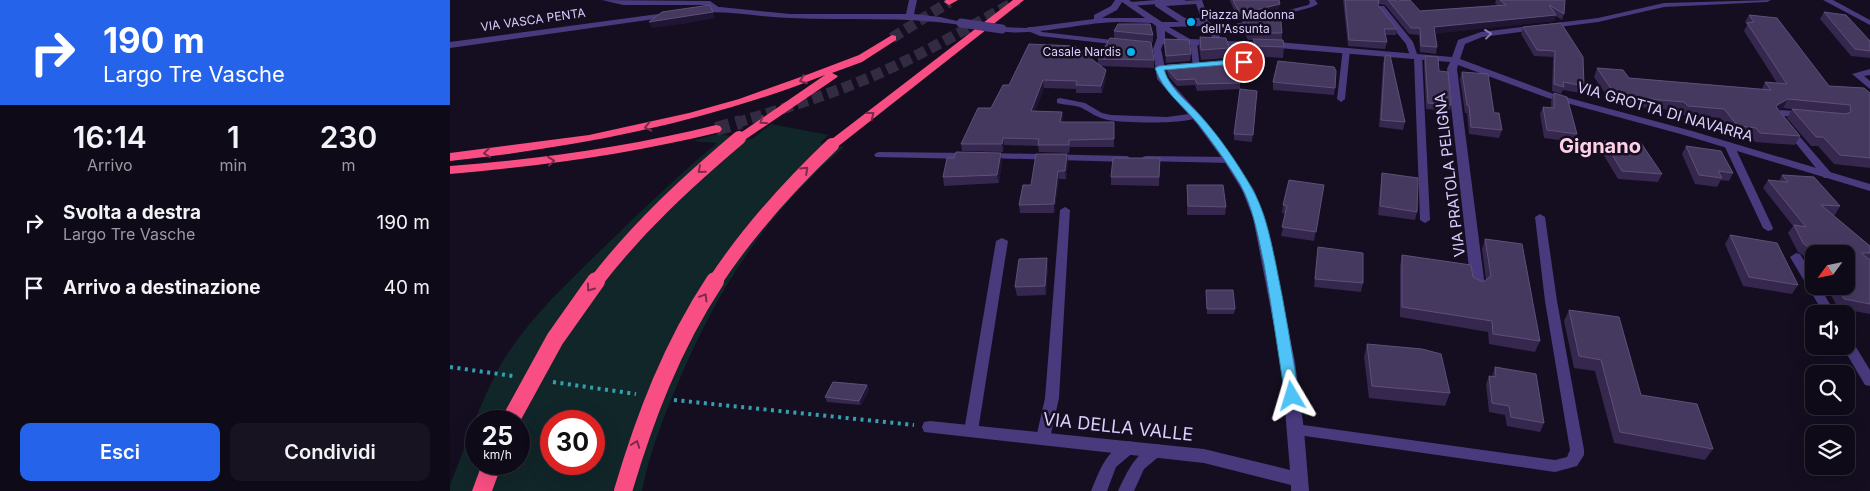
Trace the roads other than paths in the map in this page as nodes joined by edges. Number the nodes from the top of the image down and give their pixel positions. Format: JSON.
{"nodes":[{"id":1,"x":605,"y":0,"type":"edge"},
{"id":2,"x":913,"y":0,"type":"edge"},
{"id":3,"x":1019,"y":0,"type":"edge"},
{"id":4,"x":1119,"y":0,"type":"edge"},
{"id":5,"x":1312,"y":0,"type":"edge"},
{"id":6,"x":1767,"y":0,"type":"edge"},
{"id":7,"x":1827,"y":0,"type":"edge"},
{"id":8,"x":1178,"y":1,"type":"edge"},
{"id":9,"x":1128,"y":2,"type":"edge"},
{"id":10,"x":716,"y":8,"type":"junction"},
{"id":11,"x":1382,"y":8,"type":"edge"},
{"id":12,"x":910,"y":15,"type":"junction"},
{"id":13,"x":1082,"y":22,"type":"junction"},
{"id":14,"x":1188,"y":22,"type":"junction"},
{"id":15,"x":1202,"y":22,"type":"junction"},
{"id":16,"x":1158,"y":23,"type":"junction"},
{"id":17,"x":1870,"y":23,"type":"edge"},
{"id":18,"x":1031,"y":29,"type":"junction"},
{"id":19,"x":1213,"y":31,"type":"junction"},
{"id":20,"x":892,"y":38,"type":"tunnel mouth"},
{"id":21,"x":1190,"y":42,"type":"junction"},
{"id":22,"x":1220,"y":42,"type":"junction"},
{"id":23,"x":1133,"y":44,"type":"edge"},
{"id":24,"x":1156,"y":44,"type":"junction"},
{"id":25,"x":450,"y":45,"type":"edge"},
{"id":26,"x":1346,"y":50,"type":"junction"},
{"id":27,"x":865,"y":56,"type":"junction"},
{"id":28,"x":1416,"y":56,"type":"junction"},
{"id":29,"x":1454,"y":60,"type":"junction"},
{"id":30,"x":1244,"y":62,"type":"dead end"},
{"id":31,"x":1194,"y":67,"type":"joint"},
{"id":32,"x":1870,"y":72,"type":"edge"},
{"id":33,"x":1870,"y":86,"type":"edge"},
{"id":34,"x":1340,"y":99,"type":"dead end"},
{"id":35,"x":1060,"y":101,"type":"dead end"},
{"id":36,"x":1812,"y":115,"type":"edge"},
{"id":37,"x":1196,"y":116,"type":"junction"},
{"id":38,"x":716,"y":129,"type":"tunnel mouth"},
{"id":39,"x":1729,"y":146,"type":"junction"},
{"id":40,"x":879,"y":155,"type":"dead end"},
{"id":41,"x":450,"y":157,"type":"edge"},
{"id":42,"x":1229,"y":160,"type":"junction"},
{"id":43,"x":450,"y":170,"type":"edge"},
{"id":44,"x":1828,"y":176,"type":"junction"},
{"id":45,"x":1870,"y":188,"type":"edge"},
{"id":46,"x":1065,"y":210,"type":"dead end"},
{"id":47,"x":1540,"y":217,"type":"dead end"},
{"id":48,"x":1425,"y":220,"type":"dead end"},
{"id":49,"x":1768,"y":228,"type":"dead end"},
{"id":50,"x":1002,"y":241,"type":"dead end"},
{"id":51,"x":1796,"y":257,"type":"dead end"},
{"id":52,"x":1478,"y":287,"type":"edge"},
{"id":53,"x":1825,"y":305,"type":"edge"},
{"id":54,"x":1854,"y":355,"type":"edge"},
{"id":55,"x":1870,"y":381,"type":"edge"},
{"id":56,"x":516,"y":410,"type":"edge"},
{"id":57,"x":930,"y":427,"type":"road end"},
{"id":58,"x":1296,"y":430,"type":"junction"},
{"id":59,"x":971,"y":431,"type":"junction"},
{"id":60,"x":1043,"y":438,"type":"junction"},
{"id":61,"x":1130,"y":447,"type":"junction"},
{"id":62,"x":1157,"y":450,"type":"junction"},
{"id":63,"x":488,"y":475,"type":"edge"},
{"id":64,"x":1299,"y":486,"type":"edge"},
{"id":65,"x":482,"y":491,"type":"edge"},
{"id":66,"x":623,"y":491,"type":"edge"},
{"id":67,"x":1099,"y":491,"type":"edge"},
{"id":68,"x":1126,"y":491,"type":"edge"}],
"edges":[{"from":1,"to":10,"type":"lane"},
{"from":2,"to":12,"type":"street"},
{"from":66,"to":3,"type":"highway","one_way":true,"bridge":true},
{"from":4,"to":13,"type":"street"},
{"from":5,"to":19,"type":"lane"},
{"from":29,"to":6,"type":"street","one_way":true},
{"from":7,"to":17,"type":"street"},
{"from":8,"to":9,"type":"lane"},
{"from":8,"to":14,"type":"street"},
{"from":8,"to":15,"type":"street"},
{"from":9,"to":16,"type":"street"},
{"from":10,"to":12,"type":"street","name":"VIA VASCA PENTA"},
{"from":10,"to":25,"type":"street","name":"VIA VASCA PENTA"},
{"from":11,"to":28,"type":"lane"},
{"from":12,"to":18,"type":"street","name":"VIA VASCA PENTA","bridge":true},
{"from":13,"to":16,"type":"street","name":"VIA VASCA PENTA"},
{"from":13,"to":18,"type":"street","name":"VIA VASCA PENTA"},
{"from":14,"to":15,"type":"street"},
{"from":14,"to":16,"type":"street"},
{"from":15,"to":19,"type":"street"},
{"from":16,"to":21,"type":"street"},
{"from":16,"to":24,"type":"street"},
{"from":18,"to":23,"type":"lane"},
{"from":19,"to":22,"type":"street"},
{"from":20,"to":27,"type":"highway"},
{"from":21,"to":22,"type":"street"},
{"from":21,"to":24,"type":"street"},
{"from":21,"to":31,"type":"lane"},
{"from":22,"to":26,"type":"street","name":"VIA GROTTA DI NAVARRA"},
{"from":24,"to":37,"type":"street"},
{"from":26,"to":28,"type":"street","name":"VIA GROTTA DI NAVARRA"},
{"from":26,"to":34,"type":"lane"},
{"from":27,"to":41,"type":"highway","one_way":true},
{"from":27,"to":56,"type":"highway","one_way":true,"bridge":true},
{"from":28,"to":29,"type":"street","name":"VIA GROTTA DI NAVARRA"},
{"from":28,"to":48,"type":"lane"},
{"from":29,"to":39,"type":"street","name":"VIA GROTTA DI NAVARRA"},
{"from":29,"to":52,"type":"street","name":"VIA PRATOLA PELIGNA"},
{"from":30,"to":31,"type":"street"},
{"from":32,"to":33,"type":"street"},
{"from":35,"to":37,"type":"lane"},
{"from":36,"to":44,"type":"lane"},
{"from":37,"to":42,"type":"street"},
{"from":43,"to":38,"type":"highway","one_way":true},
{"from":39,"to":44,"type":"street","name":"VIA GROTTA DI NAVARRA"},
{"from":39,"to":49,"type":"lane"},
{"from":40,"to":42,"type":"lane"},
{"from":42,"to":58,"type":"street"},
{"from":44,"to":45,"type":"street","name":"VIA GROTTA DI NAVARRA"},
{"from":46,"to":60,"type":"lane"},
{"from":47,"to":58,"type":"lane"},
{"from":50,"to":59,"type":"lane"},
{"from":51,"to":53,"type":"lane"},
{"from":54,"to":55,"type":"lane"},
{"from":57,"to":59,"type":"street","name":"VIA DELLA VALLE"},
{"from":58,"to":64,"type":"street"},
{"from":59,"to":60,"type":"street","name":"VIA DELLA VALLE"},
{"from":60,"to":61,"type":"street","name":"VIA DELLA VALLE"},
{"from":61,"to":62,"type":"street","name":"VIA DELLA VALLE"},
{"from":61,"to":67,"type":"lane"},
{"from":62,"to":64,"type":"street","name":"VIA DELLA VALLE"},
{"from":62,"to":68,"type":"lane"},
{"from":63,"to":65,"type":"highway"}]}
